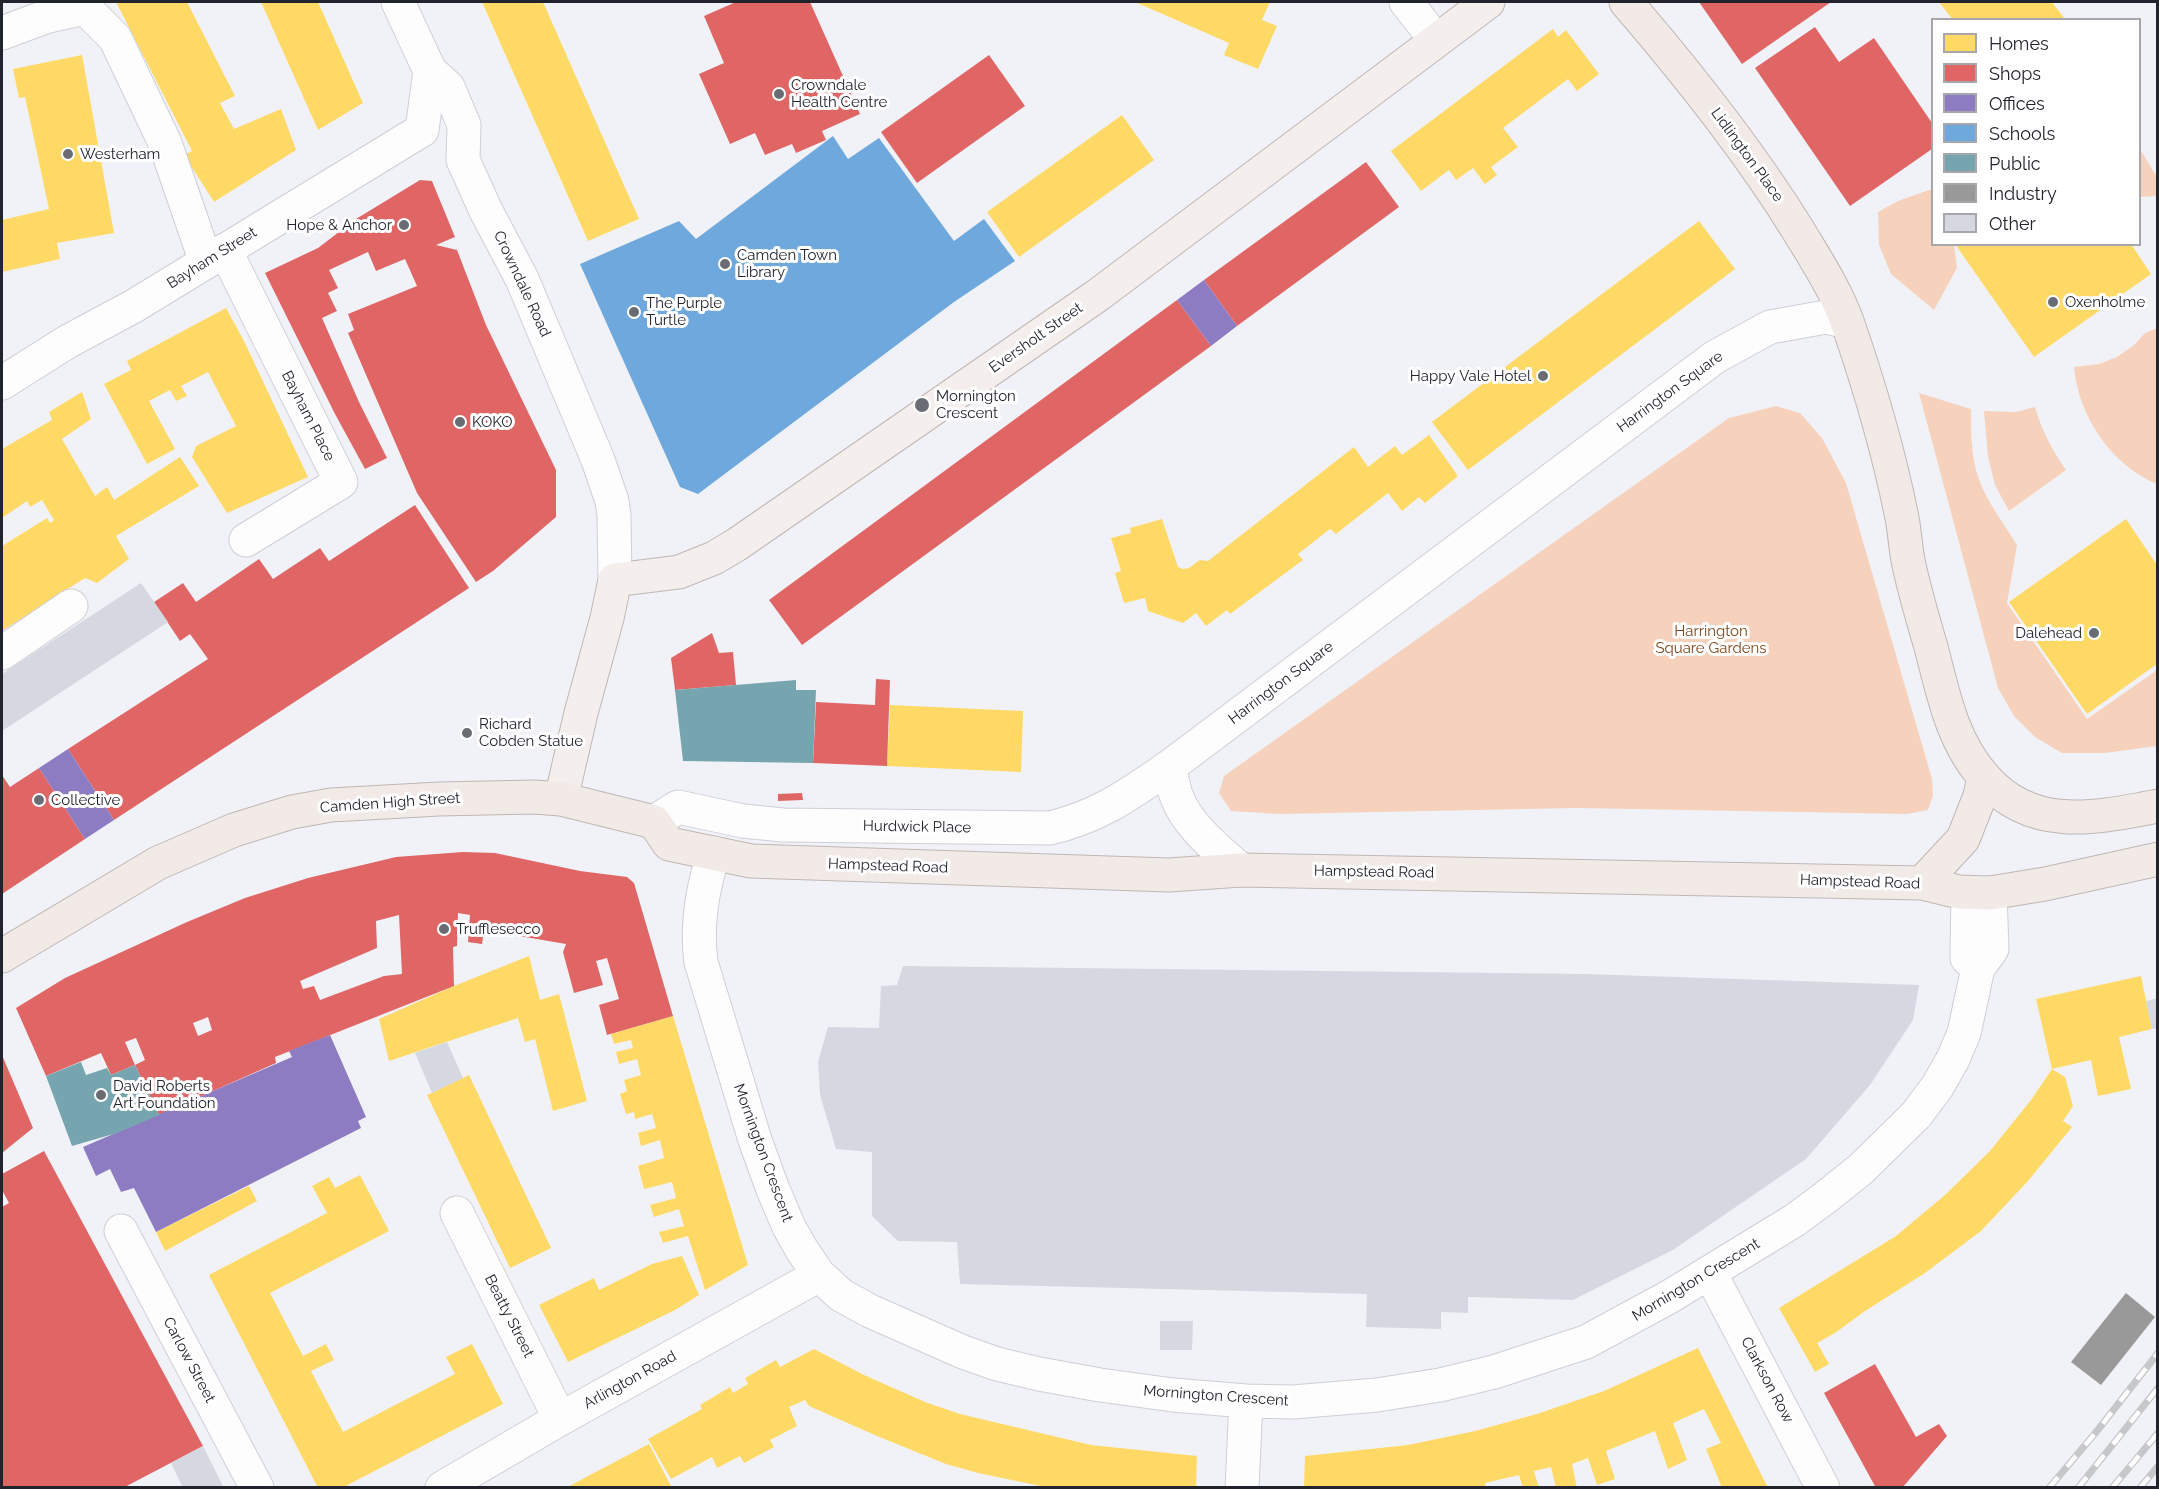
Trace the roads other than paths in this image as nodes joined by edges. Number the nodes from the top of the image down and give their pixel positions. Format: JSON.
{"nodes":[{"id":1,"x":398,"y":2,"type":"edge"},
{"id":2,"x":1406,"y":2,"type":"edge"},
{"id":3,"x":1488,"y":2,"type":"edge"},
{"id":4,"x":1626,"y":2,"type":"edge"},
{"id":5,"x":2,"y":33,"type":"edge"},
{"id":6,"x":1436,"y":40,"type":"junction"},
{"id":7,"x":430,"y":71,"type":"junction"},
{"id":8,"x":422,"y":130,"type":"junction"},
{"id":9,"x":463,"y":160,"type":"junction"},
{"id":10,"x":215,"y":256,"type":"junction"},
{"id":11,"x":1847,"y":322,"type":"junction"},
{"id":12,"x":2,"y":383,"type":"edge"},
{"id":13,"x":246,"y":540,"type":"dead end"},
{"id":14,"x":615,"y":580,"type":"junction"},
{"id":15,"x":71,"y":606,"type":"dead end"},
{"id":16,"x":2,"y":653,"type":"edge"},
{"id":17,"x":1169,"y":767,"type":"junction"},
{"id":18,"x":1984,"y":777,"type":"junction"},
{"id":19,"x":561,"y":799,"type":"junction"},
{"id":20,"x":2157,"y":806,"type":"edge"},
{"id":21,"x":654,"y":822,"type":"junction"},
{"id":22,"x":714,"y":853,"type":"junction"},
{"id":23,"x":2157,"y":859,"type":"edge"},
{"id":24,"x":1241,"y":870,"type":"junction"},
{"id":25,"x":1922,"y":883,"type":"junction"},
{"id":26,"x":1979,"y":893,"type":"junction"},
{"id":27,"x":2,"y":956,"type":"edge"},
{"id":28,"x":457,"y":1213,"type":"dead end"},
{"id":29,"x":121,"y":1231,"type":"dead end"},
{"id":30,"x":1710,"y":1273,"type":"junction"},
{"id":31,"x":819,"y":1275,"type":"junction"},
{"id":32,"x":1246,"y":1401,"type":"junction"},
{"id":33,"x":560,"y":1419,"type":"junction"},
{"id":34,"x":257,"y":1488,"type":"edge"},
{"id":35,"x":442,"y":1488,"type":"edge"},
{"id":36,"x":1242,"y":1488,"type":"edge"},
{"id":37,"x":1824,"y":1488,"type":"edge"}],
"edges":[{"from":1,"to":7,"type":"street","name":"Crowndale Road"},
{"from":2,"to":6,"type":"street"},
{"from":3,"to":6,"type":"main road","name":"Eversholt Street"},
{"from":4,"to":11,"type":"highway","name":"Lidlington Place"},
{"from":5,"to":10,"type":"street","name":"Bayham Place"},
{"from":6,"to":14,"type":"main road","name":"Eversholt Street"},
{"from":7,"to":8,"type":"street"},
{"from":7,"to":9,"type":"street","name":"Crowndale Road"},
{"from":8,"to":9,"type":"street"},
{"from":8,"to":10,"type":"street","name":"Bayham Street"},
{"from":9,"to":14,"type":"street","name":"Crowndale Road"},
{"from":10,"to":12,"type":"street","name":"Bayham Street"},
{"from":10,"to":13,"type":"street","name":"Bayham Place"},
{"from":11,"to":17,"type":"street","name":"Harrington Square"},
{"from":11,"to":18,"type":"highway"},
{"from":14,"to":19,"type":"main road"},
{"from":15,"to":16,"type":"street"},
{"from":17,"to":21,"type":"street","name":"Hurdwick Place"},
{"from":17,"to":24,"type":"street"},
{"from":18,"to":20,"type":"highway"},
{"from":18,"to":25,"type":"highway"},
{"from":19,"to":21,"type":"highway","name":"Camden High Street"},
{"from":19,"to":27,"type":"highway","name":"Camden High Street"},
{"from":21,"to":22,"type":"highway","name":"Hampstead Road"},
{"from":22,"to":24,"type":"highway","name":"Hampstead Road"},
{"from":22,"to":31,"type":"street","name":"Mornington Crescent"},
{"from":23,"to":26,"type":"highway","name":"Hampstead Road"},
{"from":24,"to":25,"type":"highway","name":"Hampstead Road"},
{"from":25,"to":26,"type":"highway","name":"Hampstead Road"},
{"from":26,"to":30,"type":"street","name":"Mornington Crescent"},
{"from":28,"to":33,"type":"street","name":"Beatty Street"},
{"from":29,"to":34,"type":"street","name":"Carlow Street"},
{"from":30,"to":32,"type":"street","name":"Mornington Crescent"},
{"from":30,"to":37,"type":"street","name":"Clarkson Row"},
{"from":31,"to":32,"type":"street","name":"Mornington Crescent"},
{"from":31,"to":33,"type":"street","name":"Arlington Road"},
{"from":32,"to":36,"type":"street"},
{"from":33,"to":35,"type":"street","name":"Arlington Road"}]}
